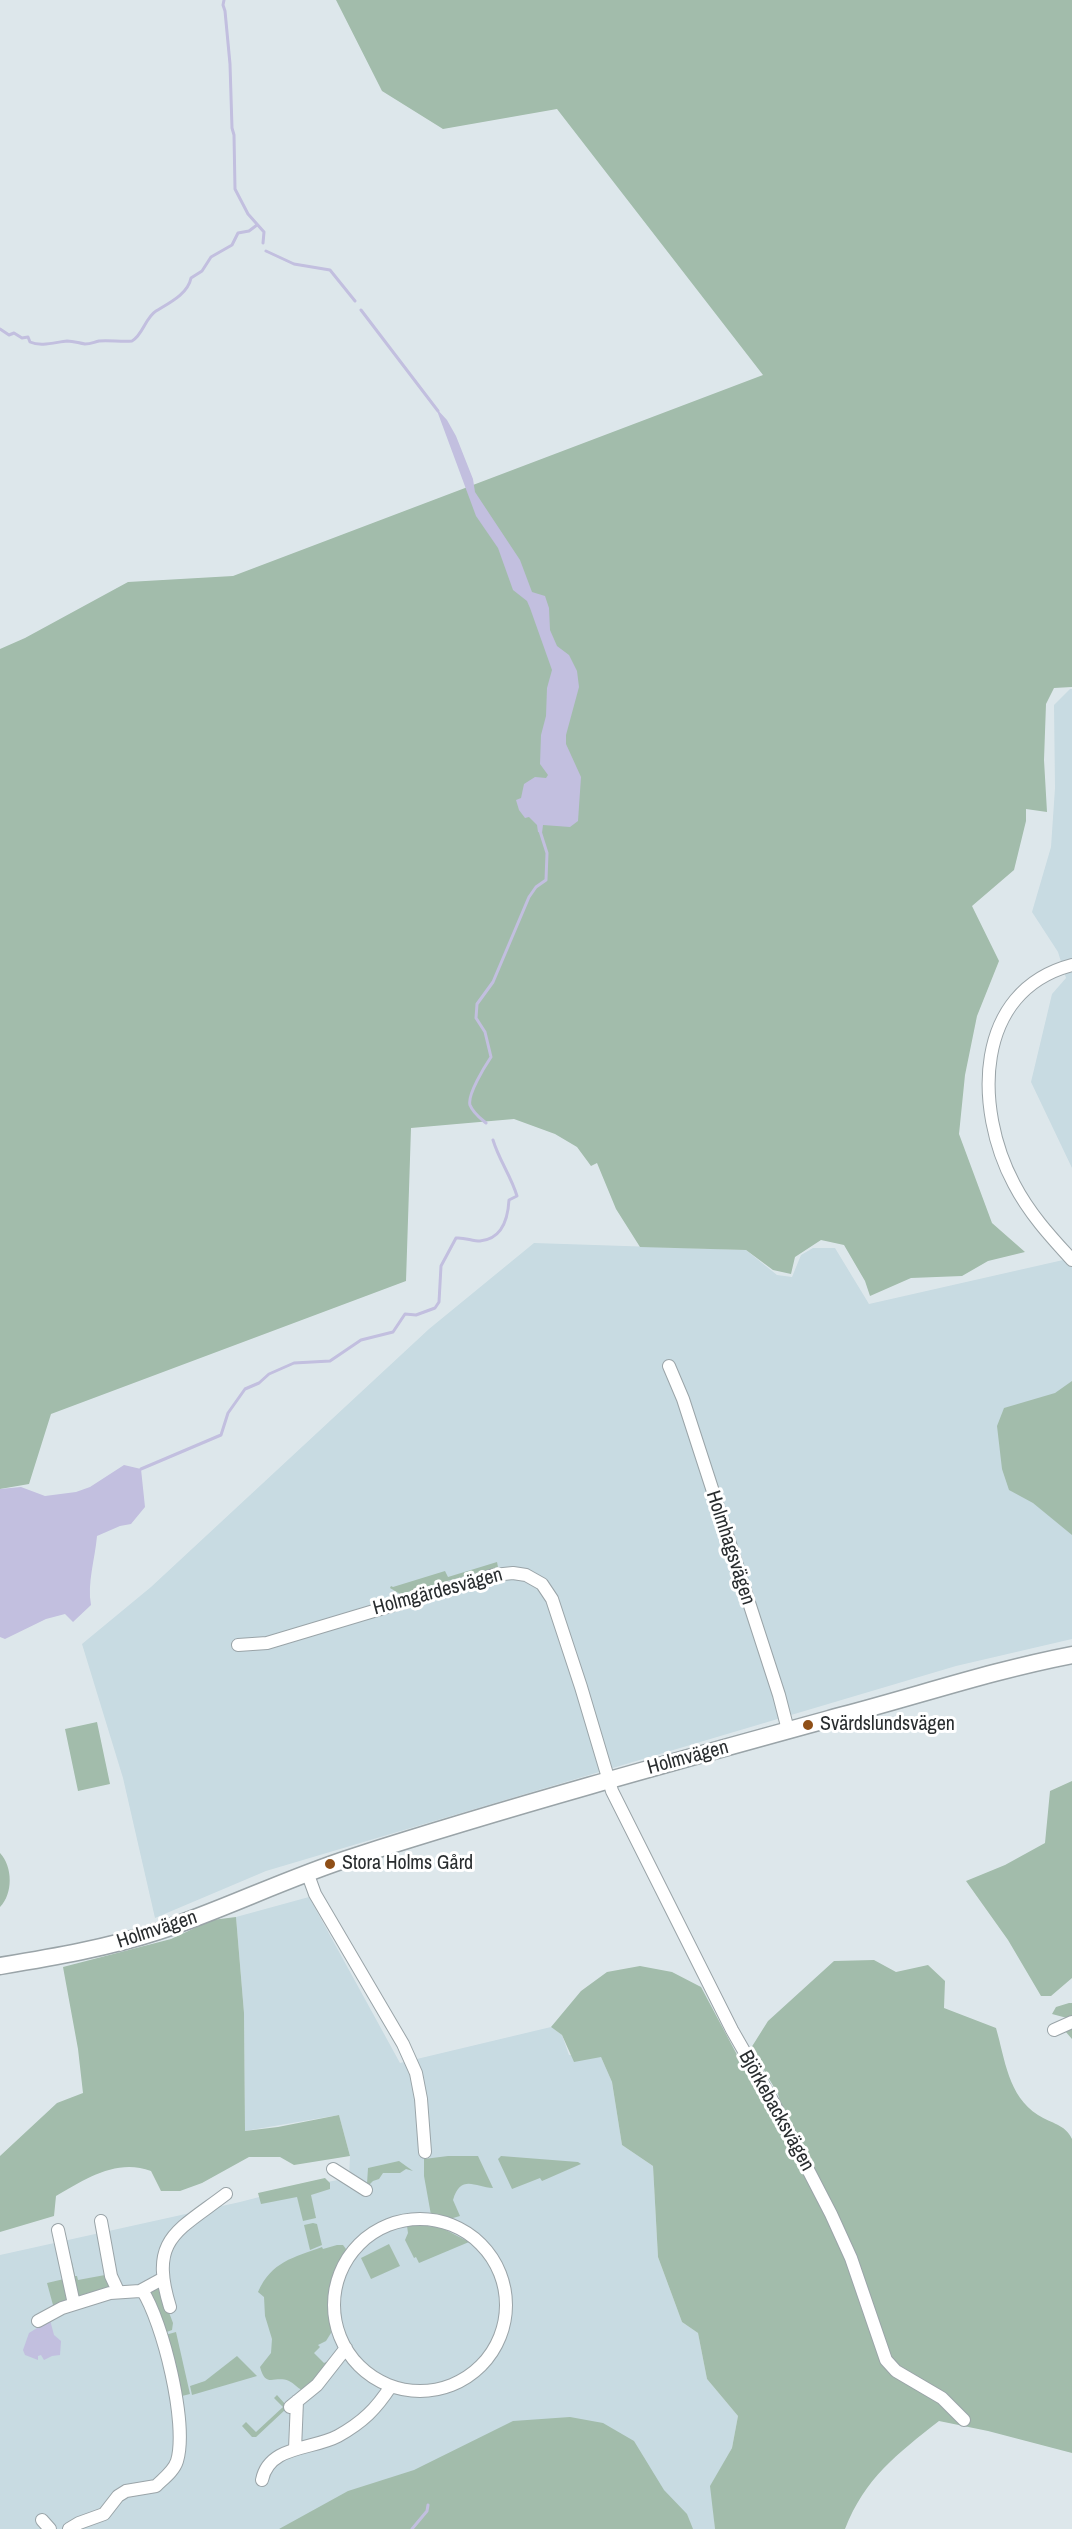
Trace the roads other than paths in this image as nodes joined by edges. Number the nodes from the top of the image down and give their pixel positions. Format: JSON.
{"nodes":[{"id":1,"x":1072,"y":965,"type":"edge"},
{"id":2,"x":1072,"y":1260,"type":"edge"},
{"id":3,"x":669,"y":1366,"type":"dead end"},
{"id":4,"x":238,"y":1645,"type":"dead end"},
{"id":5,"x":1072,"y":1654,"type":"edge"},
{"id":6,"x":788,"y":1730,"type":"junction"},
{"id":7,"x":610,"y":1779,"type":"junction"},
{"id":8,"x":307,"y":1872,"type":"junction"},
{"id":9,"x":0,"y":1966,"type":"edge"},
{"id":10,"x":1072,"y":2022,"type":"edge"},
{"id":11,"x":1054,"y":2030,"type":"dead end"},
{"id":12,"x":425,"y":2152,"type":"dead end"},
{"id":13,"x":333,"y":2169,"type":"dead end"},
{"id":14,"x":366,"y":2190,"type":"dead end"},
{"id":15,"x":226,"y":2194,"type":"dead end"},
{"id":16,"x":101,"y":2220,"type":"dead end"},
{"id":17,"x":58,"y":2230,"type":"dead end"},
{"id":18,"x":162,"y":2279,"type":"junction"},
{"id":19,"x":142,"y":2290,"type":"junction"},
{"id":20,"x":118,"y":2291,"type":"junction"},
{"id":21,"x":74,"y":2304,"type":"junction"},
{"id":22,"x":170,"y":2307,"type":"dead end"},
{"id":23,"x":38,"y":2321,"type":"dead end"},
{"id":24,"x":346,"y":2348,"type":"junction"},
{"id":25,"x":391,"y":2386,"type":"junction"},
{"id":26,"x":964,"y":2420,"type":"dead end"},
{"id":27,"x":295,"y":2449,"type":"junction"},
{"id":28,"x":262,"y":2480,"type":"dead end"},
{"id":29,"x":69,"y":2529,"type":"edge"}],
"edges":[{"from":1,"to":2,"type":"street"},
{"from":3,"to":6,"type":"street","name":"Holmhagsvägen"},
{"from":4,"to":7,"type":"street","name":"Holmgärdesvägen"},
{"from":5,"to":6,"type":"street","name":"Holmvägen"},
{"from":6,"to":7,"type":"street","name":"Holmvägen"},
{"from":7,"to":8,"type":"street","name":"Holmvägen"},
{"from":7,"to":26,"type":"street","name":"Björkebacksvägen"},
{"from":8,"to":9,"type":"street","name":"Holmvägen"},
{"from":8,"to":12,"type":"street"},
{"from":10,"to":11,"type":"street"},
{"from":13,"to":14,"type":"street"},
{"from":15,"to":18,"type":"street"},
{"from":16,"to":20,"type":"street"},
{"from":17,"to":21,"type":"street"},
{"from":18,"to":19,"type":"street"},
{"from":18,"to":22,"type":"street"},
{"from":19,"to":20,"type":"street"},
{"from":19,"to":29,"type":"street"},
{"from":20,"to":21,"type":"street"},
{"from":21,"to":23,"type":"street"},
{"from":24,"to":25,"type":"street"},
{"from":24,"to":25,"type":"street"},
{"from":24,"to":27,"type":"street"},
{"from":25,"to":27,"type":"street"},
{"from":27,"to":28,"type":"street"}]}
